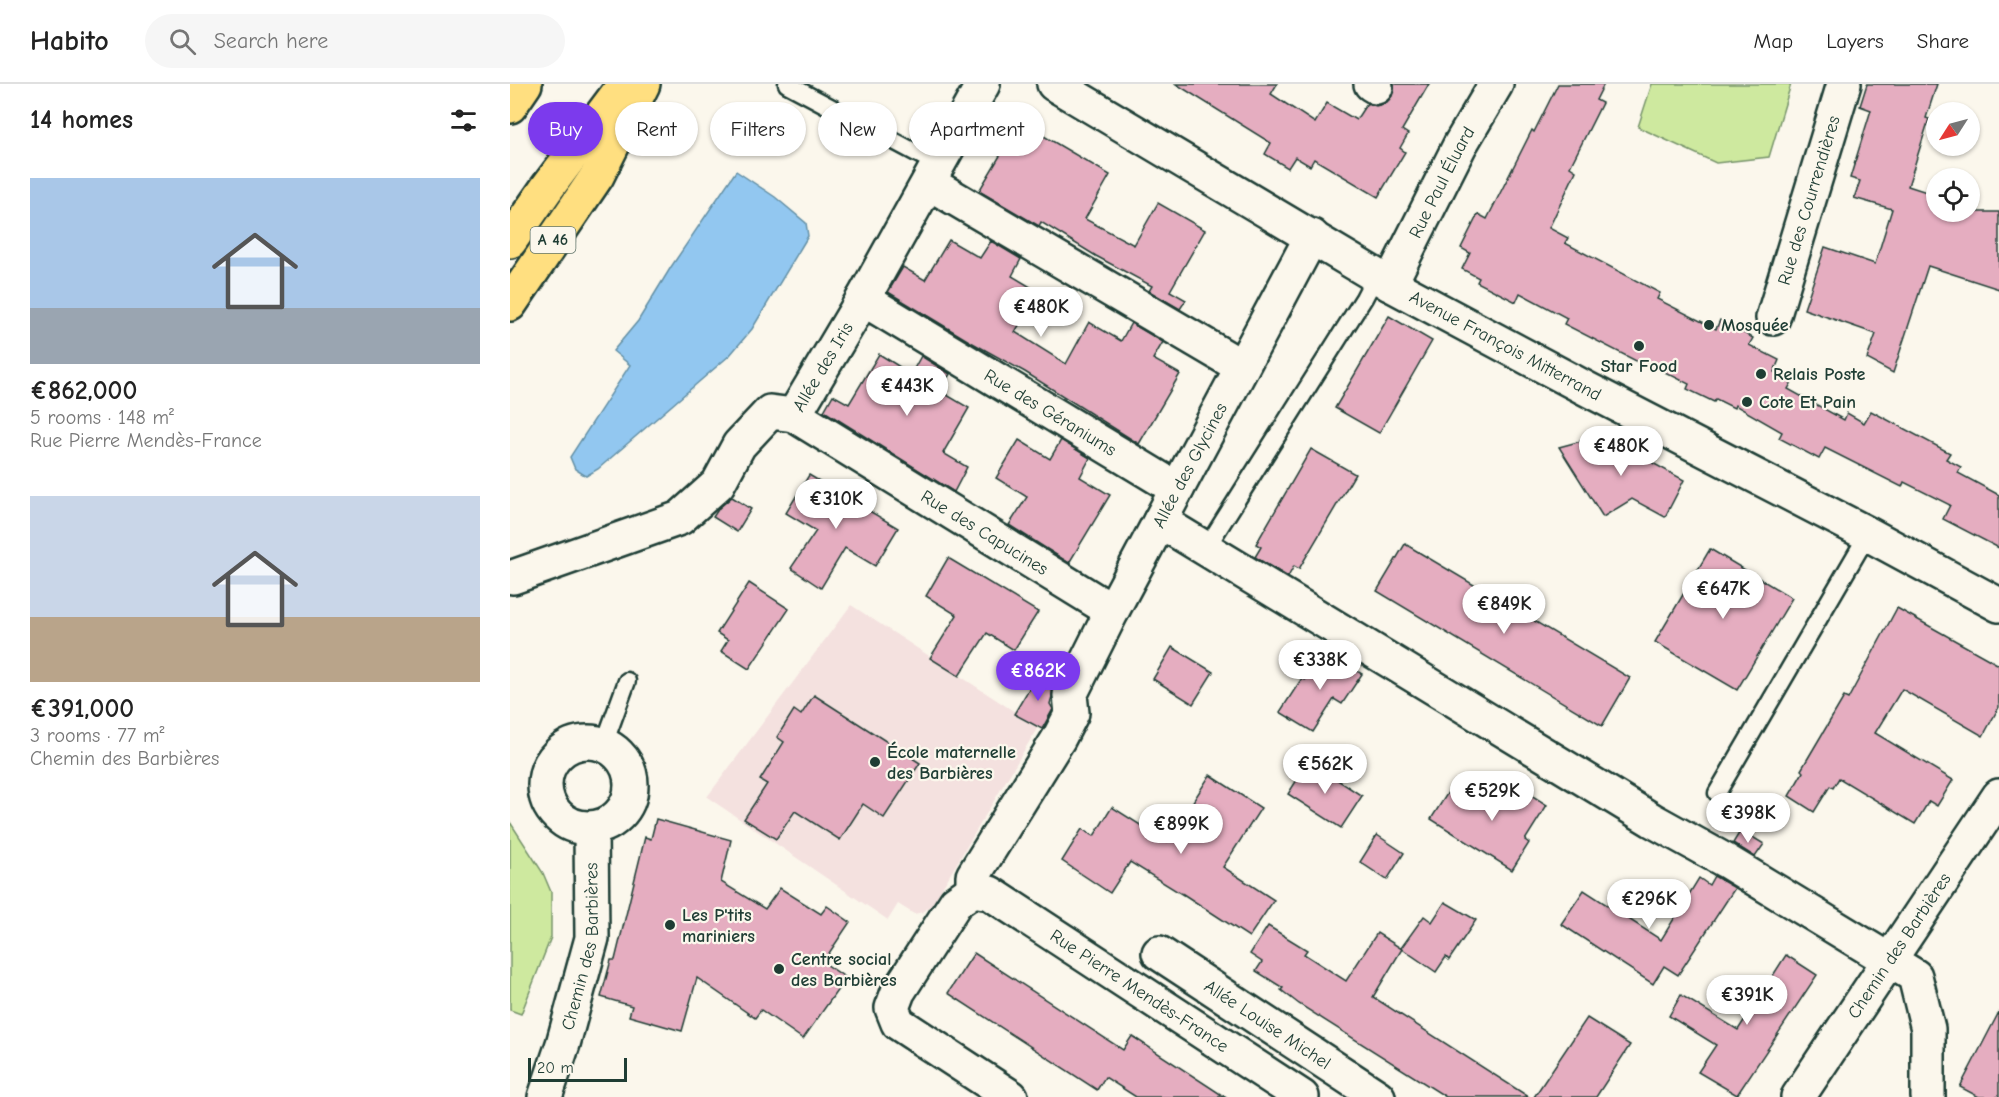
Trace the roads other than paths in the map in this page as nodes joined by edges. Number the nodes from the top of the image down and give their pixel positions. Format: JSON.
{"nodes":[{"id":1,"x":525,"y":84,"type":"edge"},
{"id":2,"x":625,"y":84,"type":"edge"},
{"id":3,"x":643,"y":84,"type":"edge"},
{"id":4,"x":787,"y":84,"type":"edge"},
{"id":5,"x":983,"y":84,"type":"edge"},
{"id":6,"x":1054,"y":84,"type":"edge"},
{"id":7,"x":1496,"y":84,"type":"edge"},
{"id":8,"x":1844,"y":84,"type":"edge"},
{"id":9,"x":1092,"y":93,"type":"edge"},
{"id":10,"x":510,"y":106,"type":"edge"},
{"id":11,"x":934,"y":174,"type":"junction"},
{"id":12,"x":1312,"y":236,"type":"junction"},
{"id":13,"x":510,"y":241,"type":"edge"},
{"id":14,"x":1383,"y":279,"type":"junction"},
{"id":15,"x":863,"y":299,"type":"junction"},
{"id":16,"x":510,"y":304,"type":"edge"},
{"id":17,"x":1773,"y":318,"type":"dead end"},
{"id":18,"x":1242,"y":367,"type":"junction"},
{"id":19,"x":794,"y":415,"type":"junction"},
{"id":20,"x":1177,"y":489,"type":"junction"},
{"id":21,"x":1160,"y":521,"type":"junction"},
{"id":22,"x":1868,"y":534,"type":"junction"},
{"id":23,"x":1205,"y":550,"type":"junction"},
{"id":24,"x":513,"y":577,"type":"dead end"},
{"id":25,"x":1999,"y":605,"type":"edge"},
{"id":26,"x":1112,"y":611,"type":"junction"},
{"id":27,"x":627,"y":681,"type":"dead end"},
{"id":28,"x":603,"y":744,"type":"junction"},
{"id":29,"x":1717,"y":793,"type":"dead end"},
{"id":30,"x":1999,"y":796,"type":"edge"},
{"id":31,"x":591,"y":829,"type":"junction"},
{"id":32,"x":973,"y":890,"type":"junction"},
{"id":33,"x":1159,"y":952,"type":"dead end"},
{"id":34,"x":1889,"y":960,"type":"junction"},
{"id":35,"x":545,"y":1097,"type":"edge"},
{"id":36,"x":1011,"y":1097,"type":"edge"},
{"id":37,"x":1302,"y":1097,"type":"edge"},
{"id":38,"x":1378,"y":1097,"type":"edge"},
{"id":39,"x":1798,"y":1097,"type":"edge"},
{"id":40,"x":1928,"y":1097,"type":"edge"}],
"edges":[{"from":1,"to":10,"type":"highway"},
{"from":2,"to":13,"type":"highway"},
{"from":3,"to":16,"type":"highway","number":"A 46"},
{"from":4,"to":11,"type":"lane"},
{"from":5,"to":11,"type":"street","name":"Allée des Iris"},
{"from":6,"to":9,"type":"street","name":"Avenue François Mitterrand"},
{"from":7,"to":14,"type":"street","name":"Rue Paul Éluard"},
{"from":8,"to":17,"type":"street","name":"Rue des Courrendières"},
{"from":9,"to":12,"type":"street","name":"Avenue François Mitterrand"},
{"from":11,"to":15,"type":"street","name":"Allée des Iris"},
{"from":11,"to":18,"type":"street"},
{"from":12,"to":14,"type":"street","name":"Avenue François Mitterrand"},
{"from":12,"to":18,"type":"street","name":"Allée des Glycines"},
{"from":14,"to":22,"type":"street","name":"Avenue François Mitterrand"},
{"from":14,"to":23,"type":"lane"},
{"from":15,"to":19,"type":"street","name":"Allée des Iris"},
{"from":15,"to":20,"type":"street","name":"Rue des Géraniums"},
{"from":18,"to":20,"type":"street","name":"Allée des Glycines"},
{"from":19,"to":24,"type":"street","name":"Allée des Iris"},
{"from":19,"to":26,"type":"street","name":"Rue des Capucines"},
{"from":20,"to":21,"type":"street","name":"Allée des Glycines"},
{"from":21,"to":23,"type":"street"},
{"from":21,"to":26,"type":"street","name":"Allée des Glycines"},
{"from":22,"to":25,"type":"street","name":"Avenue François Mitterrand"},
{"from":22,"to":29,"type":"lane"},
{"from":23,"to":34,"type":"street"},
{"from":26,"to":32,"type":"street","name":"Allée des Glycines"},
{"from":27,"to":28,"type":"lane"},
{"from":28,"to":31,"type":"street"},
{"from":28,"to":31,"type":"street"},
{"from":30,"to":34,"type":"street","name":"Chemin des Barbières"},
{"from":31,"to":35,"type":"street","name":"Chemin des Barbières"},
{"from":32,"to":36,"type":"street"},
{"from":32,"to":37,"type":"street","name":"Rue Pierre Mendès-France"},
{"from":33,"to":38,"type":"street","name":"Allée Louise Michel"},
{"from":34,"to":39,"type":"street","name":"Chemin des Barbières"},
{"from":34,"to":40,"type":"street"}]}
